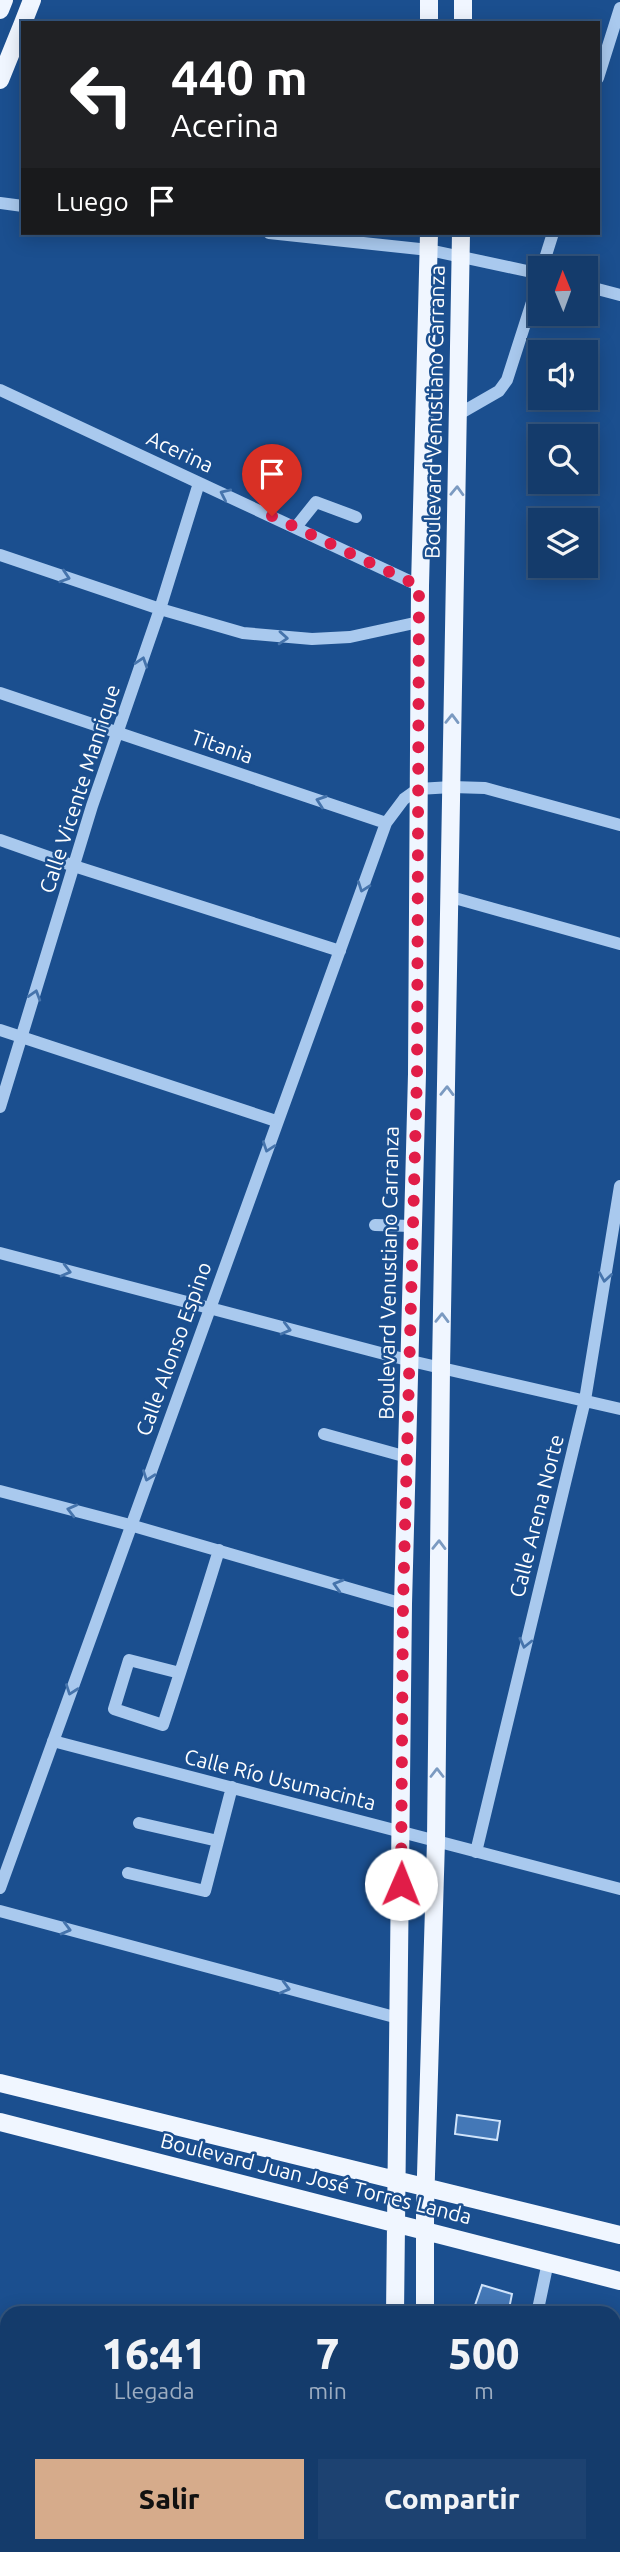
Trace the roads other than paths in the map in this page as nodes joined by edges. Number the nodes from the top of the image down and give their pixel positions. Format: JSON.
{"nodes":[{"id":1,"x":4,"y":0,"type":"edge"},
{"id":2,"x":32,"y":0,"type":"edge"},
{"id":3,"x":429,"y":0,"type":"edge"},
{"id":4,"x":463,"y":0,"type":"edge"},
{"id":5,"x":620,"y":8,"type":"edge"},
{"id":6,"x":0,"y":10,"type":"edge"},
{"id":7,"x":25,"y":21,"type":"edge"},
{"id":8,"x":429,"y":21,"type":"edge"},
{"id":9,"x":463,"y":21,"type":"edge"},
{"id":10,"x":21,"y":31,"type":"edge"},
{"id":11,"x":600,"y":72,"type":"edge"},
{"id":12,"x":0,"y":80,"type":"edge"},
{"id":13,"x":0,"y":203,"type":"edge"},
{"id":14,"x":21,"y":206,"type":"edge"},
{"id":15,"x":306,"y":235,"type":"edge"},
{"id":16,"x":461,"y":235,"type":"edge"},
{"id":17,"x":552,"y":235,"type":"edge"},
{"id":18,"x":344,"y":237,"type":"edge"},
{"id":19,"x":429,"y":242,"type":"edge"},
{"id":20,"x":546,"y":256,"type":"edge"},
{"id":21,"x":461,"y":257,"type":"junction"},
{"id":22,"x":528,"y":271,"type":"edge"},
{"id":23,"x":598,"y":289,"type":"edge"},
{"id":24,"x":620,"y":295,"type":"edge"},
{"id":25,"x":528,"y":315,"type":"edge"},
{"id":26,"x":0,"y":390,"type":"edge"},
{"id":27,"x":459,"y":414,"type":"junction"},
{"id":28,"x":199,"y":482,"type":"junction"},
{"id":29,"x":356,"y":517,"type":"dead end"},
{"id":30,"x":296,"y":527,"type":"junction"},
{"id":31,"x":0,"y":555,"type":"edge"},
{"id":32,"x":419,"y":586,"type":"junction"},
{"id":33,"x":160,"y":609,"type":"junction"},
{"id":34,"x":419,"y":622,"type":"junction"},
{"id":35,"x":0,"y":692,"type":"edge"},
{"id":36,"x":119,"y":733,"type":"junction"},
{"id":37,"x":452,"y":787,"type":"junction"},
{"id":38,"x":418,"y":789,"type":"junction"},
{"id":39,"x":386,"y":823,"type":"junction"},
{"id":40,"x":620,"y":825,"type":"edge"},
{"id":41,"x":0,"y":840,"type":"edge"},
{"id":42,"x":74,"y":866,"type":"junction"},
{"id":43,"x":451,"y":897,"type":"junction"},
{"id":44,"x":620,"y":944,"type":"edge"},
{"id":45,"x":340,"y":951,"type":"junction"},
{"id":46,"x":0,"y":1030,"type":"edge"},
{"id":47,"x":22,"y":1037,"type":"junction"},
{"id":48,"x":0,"y":1107,"type":"edge"},
{"id":49,"x":276,"y":1121,"type":"junction"},
{"id":50,"x":620,"y":1186,"type":"edge"},
{"id":51,"x":375,"y":1225,"type":"dead end"},
{"id":52,"x":412,"y":1226,"type":"junction"},
{"id":53,"x":0,"y":1253,"type":"edge"},
{"id":54,"x":209,"y":1309,"type":"junction"},
{"id":55,"x":411,"y":1362,"type":"junction"},
{"id":56,"x":442,"y":1368,"type":"junction"},
{"id":57,"x":585,"y":1400,"type":"junction"},
{"id":58,"x":620,"y":1409,"type":"edge"},
{"id":59,"x":324,"y":1434,"type":"dead end"},
{"id":60,"x":407,"y":1457,"type":"junction"},
{"id":61,"x":0,"y":1491,"type":"edge"},
{"id":62,"x":130,"y":1525,"type":"junction"},
{"id":63,"x":219,"y":1550,"type":"junction"},
{"id":64,"x":403,"y":1604,"type":"junction"},
{"id":65,"x":180,"y":1673,"type":"junction"},
{"id":66,"x":53,"y":1741,"type":"junction"},
{"id":67,"x":232,"y":1787,"type":"junction"},
{"id":68,"x":139,"y":1823,"type":"dead end"},
{"id":69,"x":402,"y":1831,"type":"junction"},
{"id":70,"x":218,"y":1841,"type":"junction"},
{"id":71,"x":436,"y":1841,"type":"junction"},
{"id":72,"x":476,"y":1852,"type":"junction"},
{"id":73,"x":128,"y":1873,"type":"dead end"},
{"id":74,"x":0,"y":1888,"type":"edge"},
{"id":75,"x":620,"y":1889,"type":"edge"},
{"id":76,"x":0,"y":1911,"type":"edge"},
{"id":77,"x":398,"y":2018,"type":"junction"},
{"id":78,"x":0,"y":2083,"type":"edge"},
{"id":79,"x":0,"y":2122,"type":"edge"},
{"id":80,"x":397,"y":2179,"type":"junction"},
{"id":81,"x":426,"y":2186,"type":"junction"},
{"id":82,"x":395,"y":2222,"type":"junction"},
{"id":83,"x":425,"y":2231,"type":"junction"},
{"id":84,"x":620,"y":2235,"type":"edge"},
{"id":85,"x":548,"y":2262,"type":"junction"},
{"id":86,"x":620,"y":2281,"type":"edge"},
{"id":87,"x":395,"y":2306,"type":"edge"},
{"id":88,"x":425,"y":2306,"type":"edge"},
{"id":89,"x":539,"y":2306,"type":"edge"}],
"edges":[{"from":1,"to":6,"type":"main road"},
{"from":2,"to":7,"type":"main road"},
{"from":3,"to":8,"type":"main road"},
{"from":4,"to":9,"type":"main road"},
{"from":5,"to":11,"type":"street"},
{"from":10,"to":12,"type":"main road"},
{"from":13,"to":14,"type":"street"},
{"from":15,"to":18,"type":"street"},
{"from":16,"to":21,"type":"main road","name":"Boulevard Venustiano Carranza"},
{"from":17,"to":20,"type":"street"},
{"from":18,"to":19,"type":"street"},
{"from":19,"to":21,"type":"street"},
{"from":19,"to":32,"type":"main road","name":"Boulevard Venustiano Carranza"},
{"from":21,"to":22,"type":"street"},
{"from":21,"to":27,"type":"main road","name":"Boulevard Venustiano Carranza"},
{"from":23,"to":24,"type":"street"},
{"from":25,"to":27,"type":"street"},
{"from":26,"to":28,"type":"street","name":"Acerina"},
{"from":37,"to":27,"type":"main road","name":"Boulevard Venustiano Carranza","one_way":true},
{"from":30,"to":28,"type":"street","name":"Acerina","one_way":true},
{"from":28,"to":33,"type":"street","name":"Calle Vicente Manrique"},
{"from":29,"to":30,"type":"street"},
{"from":30,"to":32,"type":"street","name":"Acerina"},
{"from":31,"to":33,"type":"street","one_way":true},
{"from":32,"to":34,"type":"main road","name":"Boulevard Venustiano Carranza"},
{"from":33,"to":34,"type":"street","one_way":true},
{"from":36,"to":33,"type":"street","name":"Calle Vicente Manrique","one_way":true},
{"from":34,"to":38,"type":"main road","name":"Boulevard Venustiano Carranza"},
{"from":35,"to":36,"type":"street","name":"Titania"},
{"from":39,"to":36,"type":"street","name":"Titania","one_way":true},
{"from":36,"to":42,"type":"street","name":"Calle Vicente Manrique"},
{"from":37,"to":38,"type":"street"},
{"from":37,"to":40,"type":"street"},
{"from":37,"to":43,"type":"main road","name":"Boulevard Venustiano Carranza"},
{"from":38,"to":39,"type":"street"},
{"from":38,"to":52,"type":"main road","name":"Boulevard Venustiano Carranza"},
{"from":39,"to":45,"type":"street","name":"Calle Alonso Espino","one_way":true},
{"from":41,"to":42,"type":"street"},
{"from":42,"to":45,"type":"street"},
{"from":47,"to":42,"type":"street","name":"Calle Vicente Manrique","one_way":true},
{"from":43,"to":44,"type":"street"},
{"from":56,"to":43,"type":"main road","name":"Boulevard Venustiano Carranza","one_way":true},
{"from":45,"to":49,"type":"street","name":"Calle Alonso Espino"},
{"from":46,"to":47,"type":"street"},
{"from":47,"to":48,"type":"street","name":"Calle Vicente Manrique"},
{"from":47,"to":49,"type":"street"},
{"from":49,"to":54,"type":"street","name":"Calle Alonso Espino","one_way":true},
{"from":50,"to":57,"type":"street","name":"Calle Arena Norte","one_way":true},
{"from":51,"to":52,"type":"street"},
{"from":52,"to":55,"type":"main road","name":"Boulevard Venustiano Carranza"},
{"from":53,"to":54,"type":"street","one_way":true},
{"from":54,"to":55,"type":"street","one_way":true},
{"from":54,"to":62,"type":"street","name":"Calle Alonso Espino","one_way":true},
{"from":55,"to":56,"type":"street"},
{"from":55,"to":60,"type":"main road","name":"Boulevard Venustiano Carranza"},
{"from":56,"to":57,"type":"street"},
{"from":71,"to":56,"type":"main road","name":"Boulevard Venustiano Carranza","one_way":true},
{"from":57,"to":58,"type":"street"},
{"from":57,"to":72,"type":"street","name":"Calle Arena Norte","one_way":true},
{"from":59,"to":60,"type":"street"},
{"from":60,"to":64,"type":"main road","name":"Boulevard Venustiano Carranza"},
{"from":62,"to":61,"type":"street","one_way":true},
{"from":62,"to":63,"type":"street"},
{"from":62,"to":66,"type":"street","name":"Calle Alonso Espino","one_way":true},
{"from":64,"to":63,"type":"street","one_way":true},
{"from":63,"to":65,"type":"street"},
{"from":64,"to":69,"type":"main road","name":"Boulevard Venustiano Carranza"},
{"from":65,"to":65,"type":"street"},
{"from":66,"to":67,"type":"street","name":"Calle Río Usumacinta"},
{"from":66,"to":74,"type":"street","name":"Calle Alonso Espino"},
{"from":67,"to":69,"type":"street","name":"Calle Río Usumacinta"},
{"from":67,"to":70,"type":"street"},
{"from":68,"to":70,"type":"street"},
{"from":69,"to":71,"type":"street","name":"Calle Río Usumacinta"},
{"from":69,"to":77,"type":"main road","name":"Boulevard Venustiano Carranza"},
{"from":70,"to":73,"type":"street"},
{"from":71,"to":72,"type":"street","name":"Calle Río Usumacinta"},
{"from":71,"to":81,"type":"main road","name":"Boulevard Venustiano Carranza"},
{"from":72,"to":75,"type":"street","name":"Calle Río Usumacinta"},
{"from":76,"to":77,"type":"street","one_way":true},
{"from":77,"to":80,"type":"main road","name":"Boulevard Venustiano Carranza"},
{"from":78,"to":80,"type":"main road","name":"Boulevard Juan José Torres Landa"},
{"from":79,"to":82,"type":"main road","name":"Boulevard Juan José Torres Landa"},
{"from":80,"to":81,"type":"main road","name":"Boulevard Juan José Torres Landa"},
{"from":80,"to":82,"type":"main road","name":"Boulevard Venustiano Carranza"},
{"from":81,"to":83,"type":"main road","name":"Boulevard Venustiano Carranza"},
{"from":81,"to":84,"type":"main road","name":"Boulevard Juan José Torres Landa"},
{"from":82,"to":83,"type":"main road","name":"Boulevard Juan José Torres Landa"},
{"from":82,"to":87,"type":"main road","name":"Boulevard Venustiano Carranza"},
{"from":83,"to":85,"type":"main road","name":"Boulevard Juan José Torres Landa"},
{"from":83,"to":88,"type":"main road","name":"Boulevard Venustiano Carranza"},
{"from":85,"to":86,"type":"main road","name":"Boulevard Juan José Torres Landa"},
{"from":85,"to":89,"type":"street"}]}
